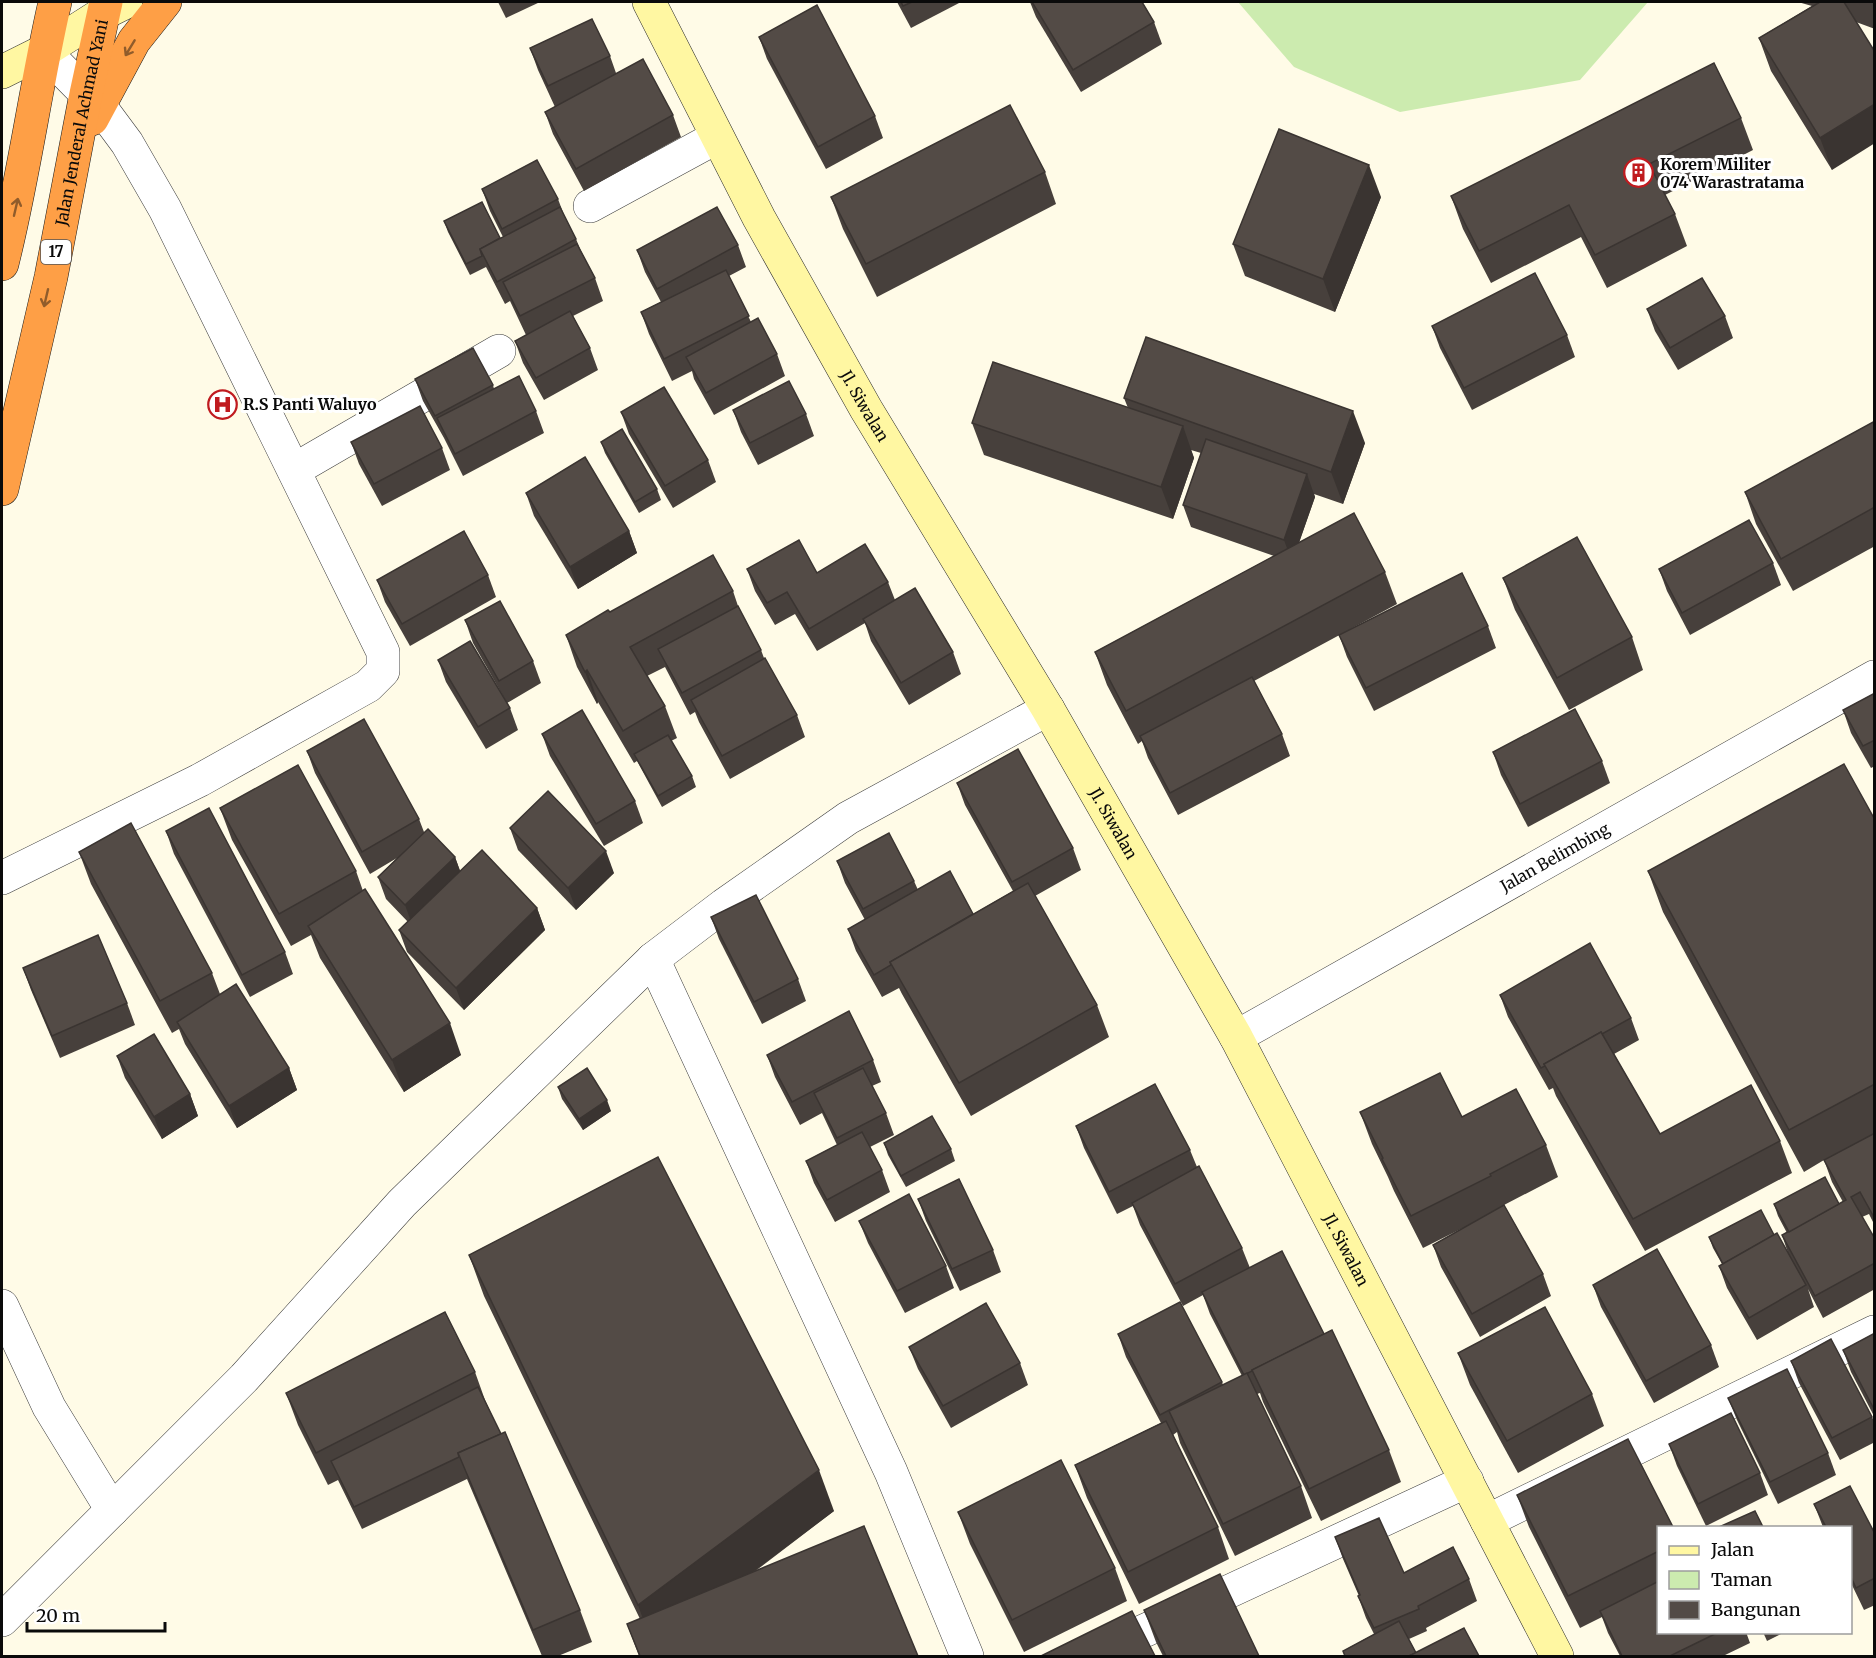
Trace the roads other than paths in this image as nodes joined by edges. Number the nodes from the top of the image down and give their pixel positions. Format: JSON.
{"nodes":[{"id":1,"x":54,"y":2,"type":"edge"},
{"id":2,"x":165,"y":2,"type":"edge"},
{"id":3,"x":649,"y":2,"type":"edge"},
{"id":4,"x":111,"y":6,"type":"edge"},
{"id":5,"x":44,"y":51,"type":"junction"},
{"id":6,"x":2,"y":72,"type":"edge"},
{"id":7,"x":92,"y":100,"type":"junction"},
{"id":8,"x":717,"y":136,"type":"junction"},
{"id":9,"x":590,"y":206,"type":"dead end"},
{"id":10,"x":2,"y":264,"type":"edge"},
{"id":11,"x":499,"y":351,"type":"dead end"},
{"id":12,"x":294,"y":470,"type":"junction"},
{"id":13,"x":2,"y":489,"type":"edge"},
{"id":14,"x":1875,"y":677,"type":"edge"},
{"id":15,"x":1048,"y":709,"type":"junction"},
{"id":16,"x":2,"y":878,"type":"edge"},
{"id":17,"x":653,"y":959,"type":"junction"},
{"id":18,"x":1236,"y":1037,"type":"junction"},
{"id":19,"x":2,"y":1306,"type":"edge"},
{"id":20,"x":1875,"y":1332,"type":"edge"},
{"id":21,"x":1467,"y":1481,"type":"junction"},
{"id":22,"x":112,"y":1510,"type":"junction"},
{"id":23,"x":1487,"y":1521,"type":"junction"},
{"id":24,"x":2,"y":1620,"type":"edge"},
{"id":25,"x":967,"y":1656,"type":"edge"},
{"id":26,"x":1090,"y":1656,"type":"edge"},
{"id":27,"x":1557,"y":1656,"type":"edge"}],
"edges":[{"from":1,"to":5,"type":"highway"},
{"from":2,"to":7,"type":"highway","one_way":true},
{"from":3,"to":8,"type":"street","name":"Jl. Siwalan"},
{"from":4,"to":5,"type":"street"},
{"from":4,"to":7,"type":"highway","name":"Jalan Jenderal Achmad Yani","number":"17"},
{"from":5,"to":6,"type":"street"},
{"from":5,"to":7,"type":"street"},
{"from":10,"to":5,"type":"highway","one_way":true},
{"from":7,"to":12,"type":"street"},
{"from":7,"to":13,"type":"highway","name":"Jalan Jenderal Achmad Yani","number":"17","one_way":true},
{"from":8,"to":9,"type":"street"},
{"from":8,"to":15,"type":"street","name":"Jl. Siwalan"},
{"from":11,"to":12,"type":"street"},
{"from":12,"to":16,"type":"street"},
{"from":14,"to":18,"type":"street","name":"Jalan Belimbing"},
{"from":15,"to":17,"type":"street"},
{"from":15,"to":18,"type":"street","name":"Jl. Siwalan"},
{"from":17,"to":22,"type":"street"},
{"from":17,"to":25,"type":"street"},
{"from":18,"to":21,"type":"street","name":"Jl. Siwalan"},
{"from":19,"to":22,"type":"street"},
{"from":20,"to":23,"type":"street"},
{"from":21,"to":23,"type":"street","name":"Jl. Siwalan"},
{"from":21,"to":26,"type":"street"},
{"from":22,"to":24,"type":"street"},
{"from":23,"to":27,"type":"street","name":"Jl. Siwalan"}]}
